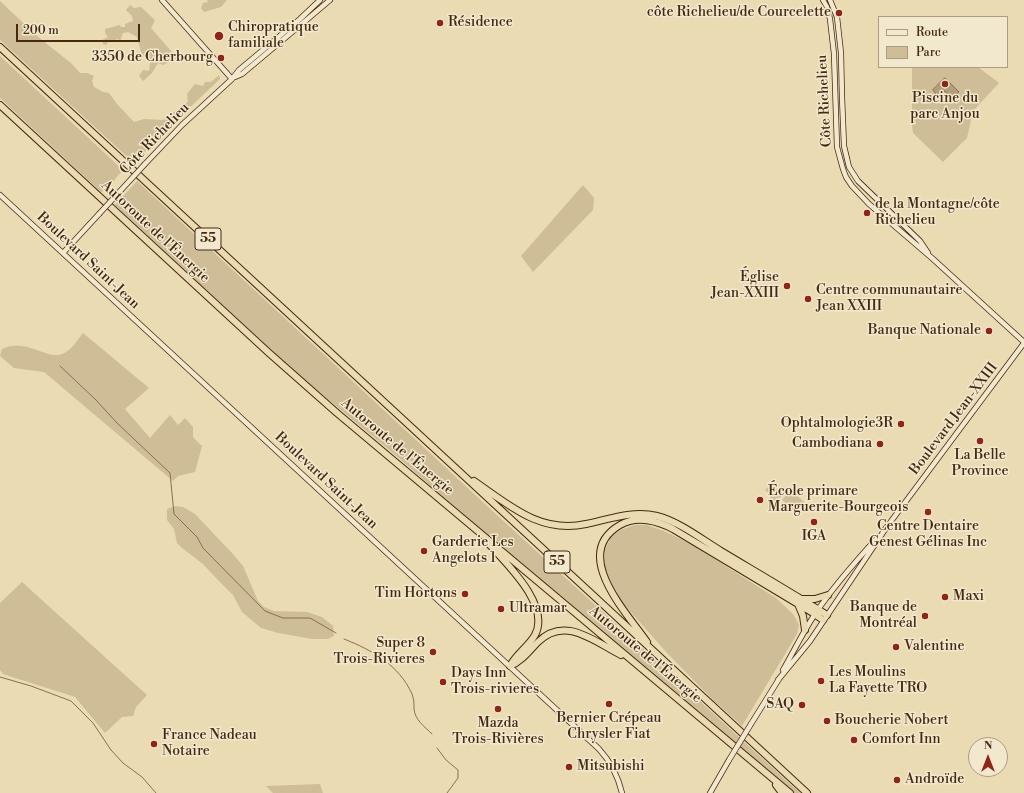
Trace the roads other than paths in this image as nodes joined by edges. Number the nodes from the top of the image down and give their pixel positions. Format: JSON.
{"nodes":[{"id":1,"x":162,"y":0,"type":"edge"},
{"id":2,"x":320,"y":0,"type":"edge"},
{"id":3,"x":330,"y":0,"type":"edge"},
{"id":4,"x":823,"y":0,"type":"edge"},
{"id":5,"x":830,"y":0,"type":"edge"},
{"id":6,"x":0,"y":47,"type":"edge"},
{"id":7,"x":232,"y":79,"type":"junction"},
{"id":8,"x":0,"y":105,"type":"edge"},
{"id":9,"x":0,"y":195,"type":"edge"},
{"id":10,"x":63,"y":253,"type":"junction"},
{"id":11,"x":933,"y":259,"type":"junction"},
{"id":12,"x":1024,"y":342,"type":"edge"},
{"id":13,"x":458,"y":471,"type":"junction"},
{"id":14,"x":886,"y":528,"type":"junction"},
{"id":15,"x":477,"y":529,"type":"junction"},
{"id":16,"x":828,"y":596,"type":"junction"},
{"id":17,"x":799,"y":601,"type":"junction"},
{"id":18,"x":817,"y":612,"type":"junction"},
{"id":19,"x":825,"y":618,"type":"junction"},
{"id":20,"x":805,"y":630,"type":"junction"},
{"id":21,"x":655,"y":653,"type":"junction"},
{"id":22,"x":632,"y":660,"type":"junction"},
{"id":23,"x":510,"y":666,"type":"junction"},
{"id":24,"x":778,"y":680,"type":"junction"},
{"id":25,"x":767,"y":774,"type":"junction"},
{"id":26,"x":622,"y":793,"type":"edge"},
{"id":27,"x":709,"y":793,"type":"edge"},
{"id":28,"x":782,"y":793,"type":"edge"},
{"id":29,"x":790,"y":793,"type":"edge"},
{"id":30,"x":807,"y":793,"type":"edge"}],
"edges":[{"from":1,"to":7,"type":"street"},
{"from":2,"to":7,"type":"street","name":"Côte Richelieu"},
{"from":3,"to":7,"type":"street","name":"Côte Richelieu"},
{"from":4,"to":11,"type":"street","name":"Côte Richelieu"},
{"from":5,"to":11,"type":"street","name":"Côte Richelieu"},
{"from":6,"to":13,"type":"highway","name":"Autoroute de l'Énergie","number":"55"},
{"from":7,"to":10,"type":"street","name":"Côte Richelieu","bridge":true},
{"from":8,"to":15,"type":"highway","name":"Autoroute de l'Énergie","number":"55"},
{"from":9,"to":10,"type":"street","name":"Boulevard Saint-Jean"},
{"from":10,"to":23,"type":"street","name":"Boulevard Saint-Jean"},
{"from":11,"to":12,"type":"street","name":"Côte Richelieu"},
{"from":12,"to":14,"type":"street","name":"Boulevard Jean-XXIII"},
{"from":13,"to":17,"type":"highway"},
{"from":13,"to":21,"type":"highway","name":"Autoroute de l'Énergie","number":"55"},
{"from":14,"to":16,"type":"street","name":"Boulevard Jean-XXIII"},
{"from":14,"to":19,"type":"street","name":"Boulevard Jean-XXIII"},
{"from":15,"to":22,"type":"highway","name":"Autoroute de l'Énergie","number":"55"},
{"from":15,"to":23,"type":"highway"},
{"from":16,"to":17,"type":"highway"},
{"from":16,"to":18,"type":"street","name":"Boulevard Jean-XXIII"},
{"from":17,"to":18,"type":"highway"},
{"from":17,"to":20,"type":"highway"},
{"from":17,"to":21,"type":"highway"},
{"from":18,"to":19,"type":"highway"},
{"from":18,"to":20,"type":"street","name":"Boulevard Jean-XXIII"},
{"from":19,"to":24,"type":"street","name":"Boulevard Jean-XXIII"},
{"from":20,"to":24,"type":"street","name":"Boulevard Jean-XXIII"},
{"from":21,"to":30,"type":"highway","number":"55"},
{"from":22,"to":23,"type":"highway"},
{"from":22,"to":25,"type":"highway","name":"Autoroute de l'Énergie","number":"55"},
{"from":23,"to":26,"type":"street","name":"Boulevard Saint-Jean"},
{"from":24,"to":27,"type":"street","name":"Boulevard Jean-XXIII","bridge":true},
{"from":25,"to":28,"type":"highway"},
{"from":25,"to":29,"type":"highway","name":"Autoroute de l'Énergie","number":"55"}]}
